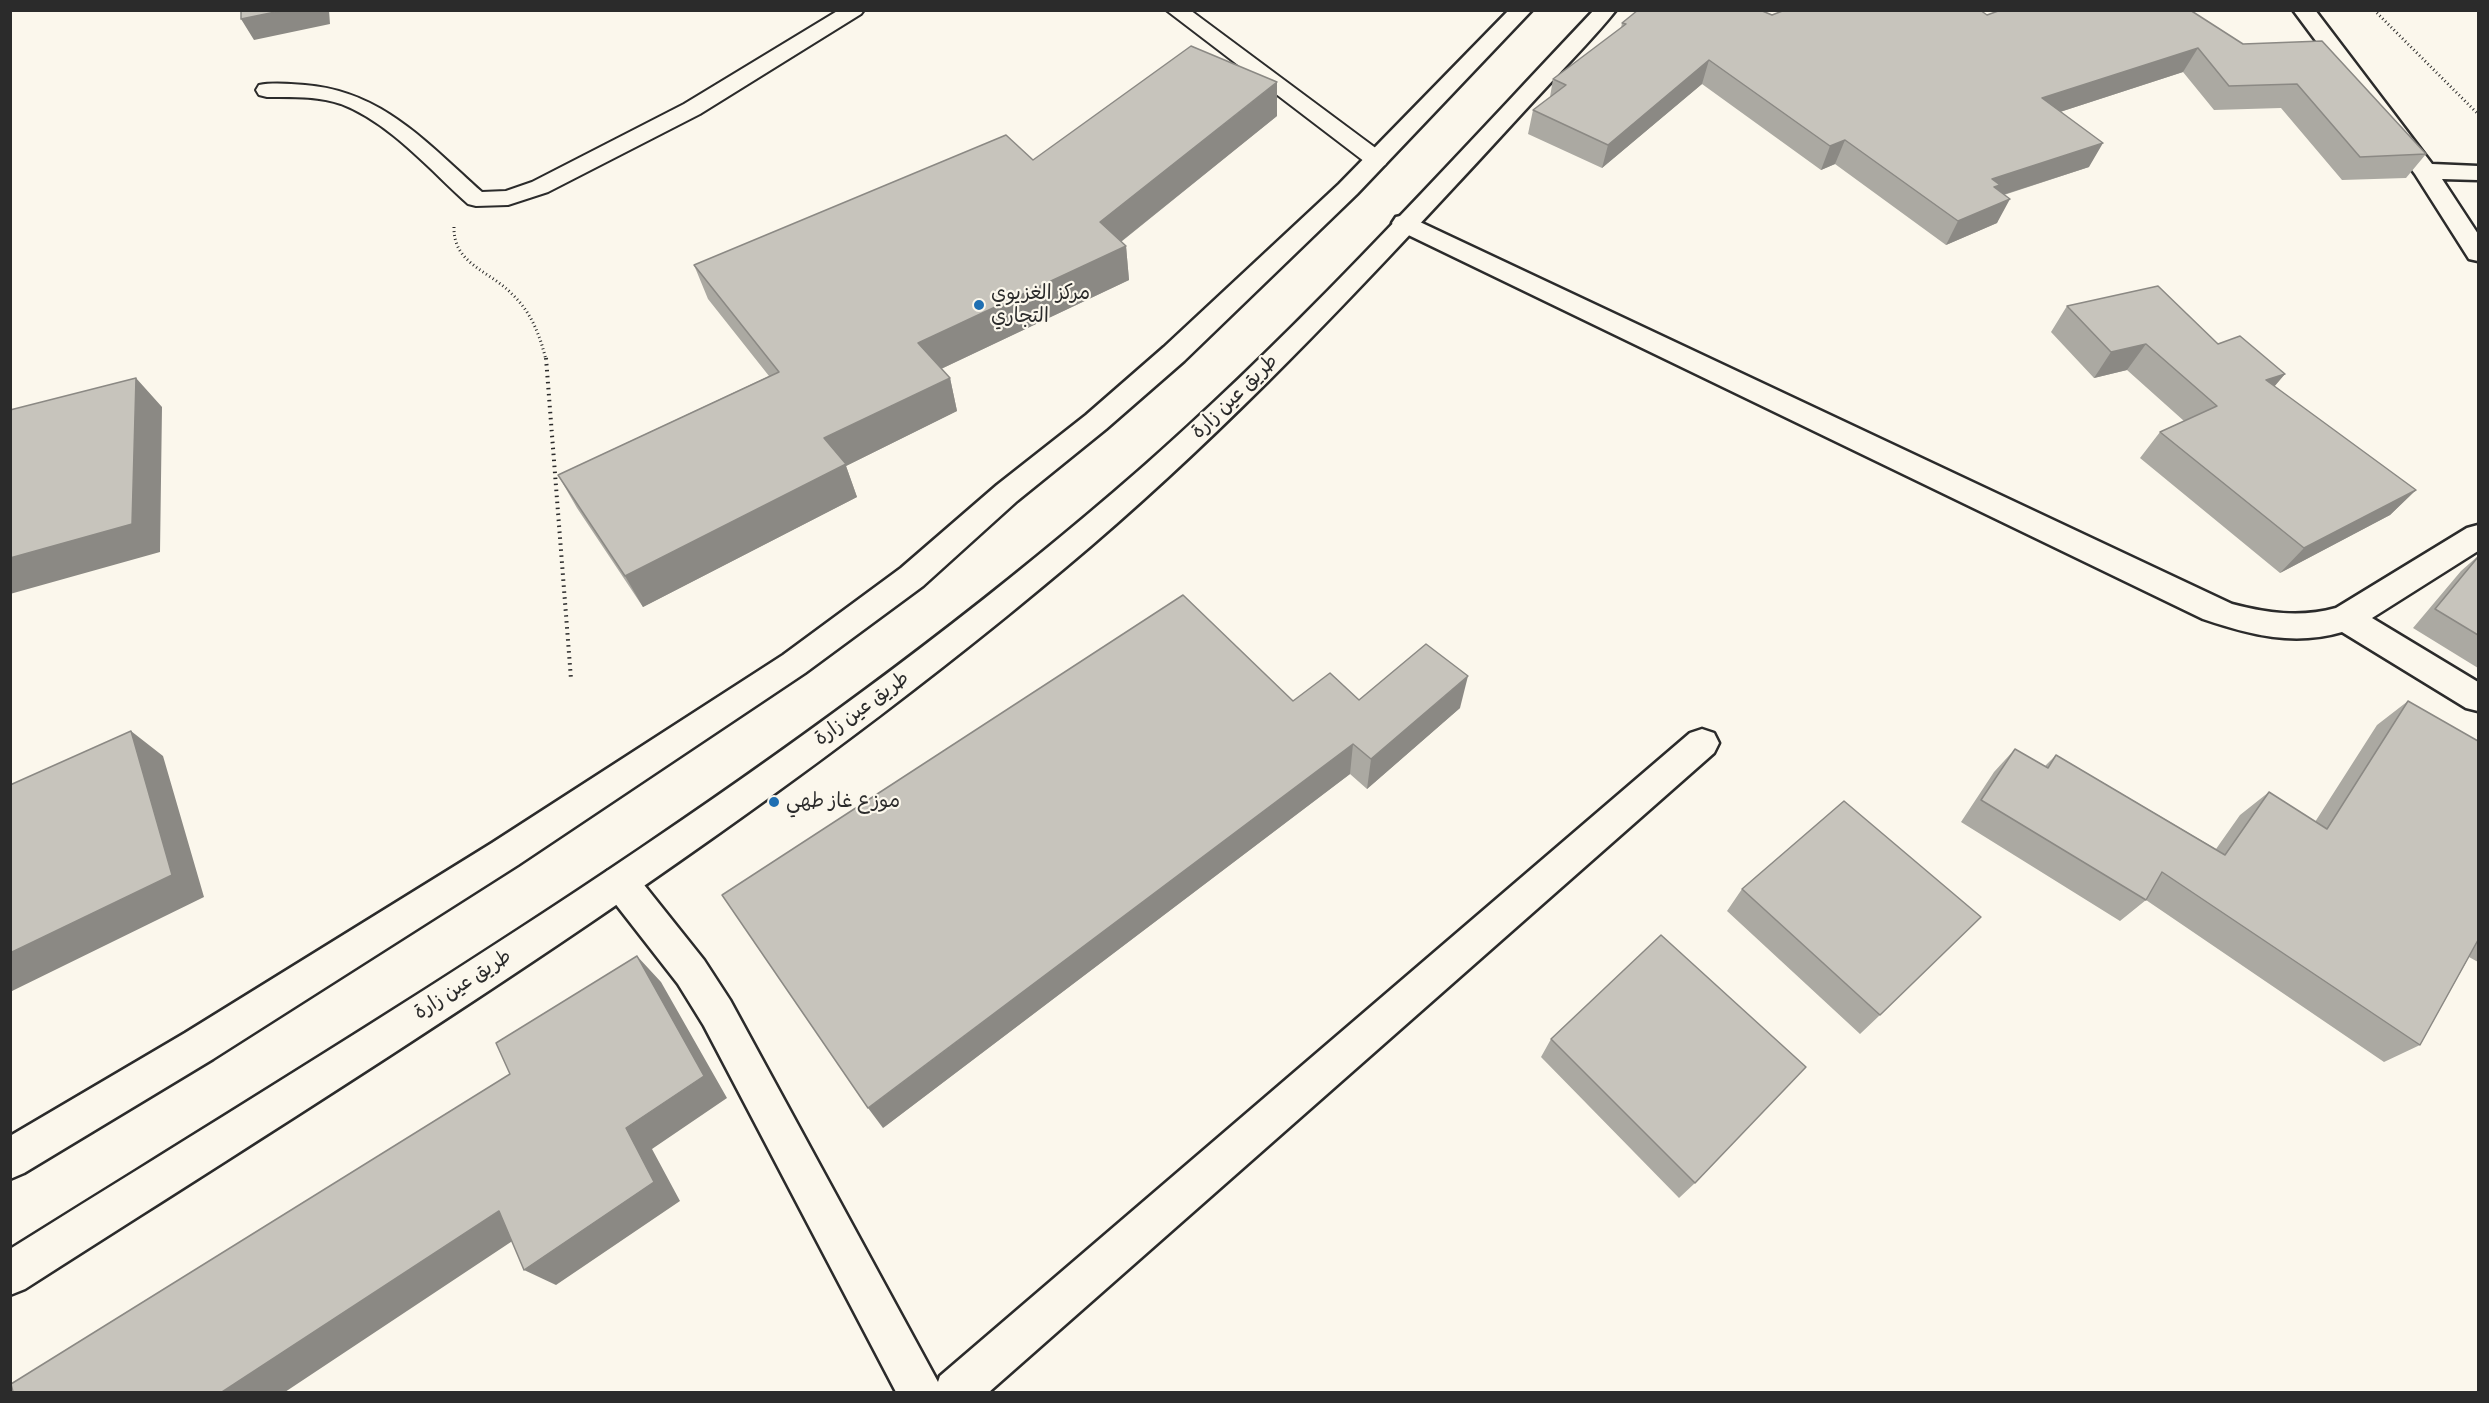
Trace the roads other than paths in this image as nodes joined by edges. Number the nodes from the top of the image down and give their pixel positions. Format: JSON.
{"nodes":[{"id":1,"x":854,"y":10,"type":"edge"},
{"id":2,"x":1176,"y":10,"type":"edge"},
{"id":3,"x":1522,"y":10,"type":"edge"},
{"id":4,"x":1606,"y":10,"type":"edge"},
{"id":5,"x":2303,"y":10,"type":"edge"},
{"id":6,"x":267,"y":90,"type":"dead end"},
{"id":7,"x":1377,"y":160,"type":"junction"},
{"id":8,"x":2426,"y":171,"type":"junction"},
{"id":9,"x":2478,"y":173,"type":"edge"},
{"id":10,"x":1405,"y":224,"type":"junction"},
{"id":11,"x":2478,"y":253,"type":"edge"},
{"id":12,"x":2478,"y":536,"type":"edge"},
{"id":13,"x":2346,"y":618,"type":"junction"},
{"id":14,"x":2478,"y":698,"type":"edge"},
{"id":15,"x":1702,"y":743,"type":"dead end"},
{"id":16,"x":620,"y":882,"type":"junction"},
{"id":17,"x":10,"y":1159,"type":"edge"},
{"id":18,"x":10,"y":1274,"type":"edge"},
{"id":19,"x":920,"y":1392,"type":"edge"},
{"id":20,"x":956,"y":1392,"type":"edge"}],
"edges":[{"from":1,"to":6,"type":"lane"},
{"from":2,"to":7,"type":"lane"},
{"from":3,"to":7,"type":"main road"},
{"from":4,"to":10,"type":"main road","name":"طريق عين زارة"},
{"from":5,"to":8,"type":"main road"},
{"from":7,"to":17,"type":"main road"},
{"from":8,"to":9,"type":"main road"},
{"from":8,"to":11,"type":"main road"},
{"from":10,"to":13,"type":"main road"},
{"from":10,"to":16,"type":"main road","name":"طريق عين زارة"},
{"from":12,"to":13,"type":"main road"},
{"from":13,"to":14,"type":"main road"},
{"from":15,"to":20,"type":"main road"},
{"from":16,"to":18,"type":"main road","name":"طريق عين زارة"},
{"from":16,"to":19,"type":"main road"}]}
